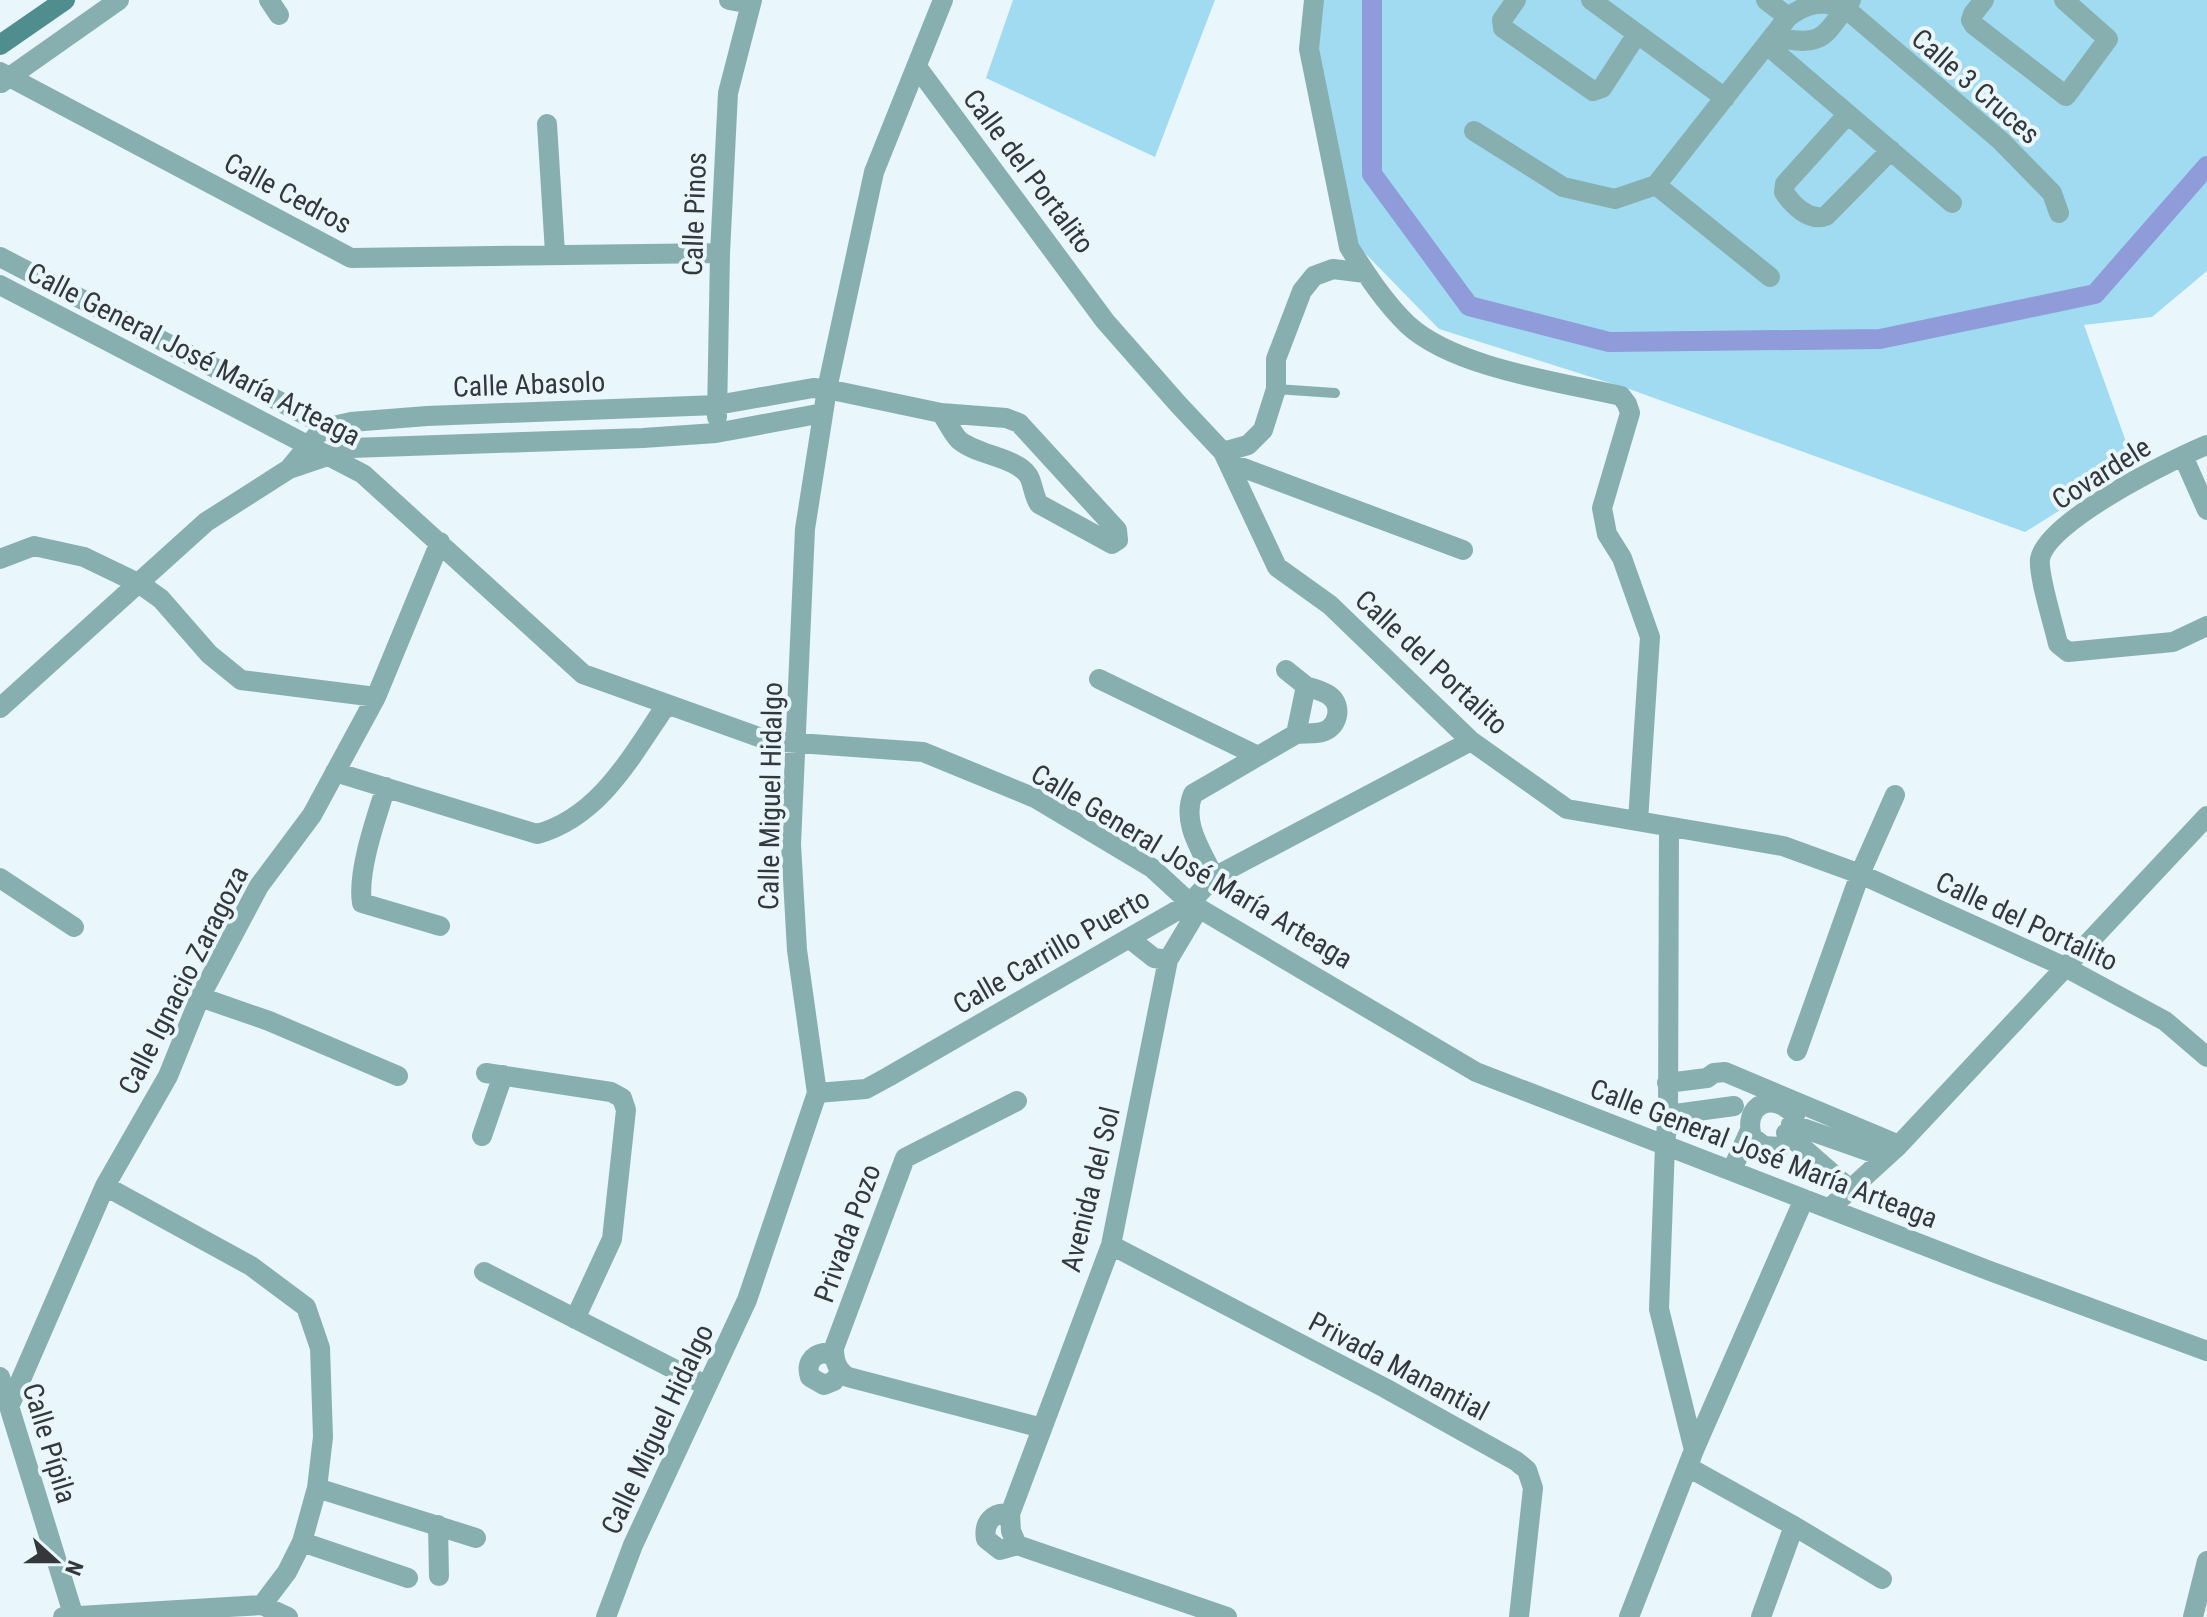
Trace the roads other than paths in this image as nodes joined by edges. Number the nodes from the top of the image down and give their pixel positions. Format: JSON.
{"nodes":[{"id":1,"x":65,"y":0,"type":"edge"},
{"id":2,"x":119,"y":0,"type":"edge"},
{"id":3,"x":729,"y":0,"type":"edge"},
{"id":4,"x":943,"y":0,"type":"edge"},
{"id":5,"x":1314,"y":0,"type":"edge"},
{"id":6,"x":1516,"y":0,"type":"edge"},
{"id":7,"x":1591,"y":0,"type":"edge"},
{"id":8,"x":1766,"y":0,"type":"edge"},
{"id":9,"x":1984,"y":0,"type":"edge"},
{"id":10,"x":2064,"y":0,"type":"edge"},
{"id":11,"x":751,"y":2,"type":"edge"},
{"id":12,"x":1848,"y":4,"type":"edge"},
{"id":13,"x":1788,"y":17,"type":"junction"},
{"id":14,"x":1637,"y":34,"type":"junction"},
{"id":15,"x":1770,"y":41,"type":"junction"},
{"id":16,"x":0,"y":45,"type":"edge"},
{"id":17,"x":917,"y":67,"type":"junction"},
{"id":18,"x":3,"y":78,"type":"edge"},
{"id":19,"x":1725,"y":98,"type":"junction"},
{"id":20,"x":1848,"y":114,"type":"junction"},
{"id":21,"x":547,"y":124,"type":"dead end"},
{"id":22,"x":1474,"y":131,"type":"dead end"},
{"id":23,"x":1891,"y":150,"type":"junction"},
{"id":24,"x":1656,"y":185,"type":"junction"},
{"id":25,"x":1952,"y":203,"type":"dead end"},
{"id":26,"x":2059,"y":213,"type":"dead end"},
{"id":27,"x":555,"y":253,"type":"junction"},
{"id":28,"x":720,"y":253,"type":"junction"},
{"id":29,"x":0,"y":257,"type":"edge"},
{"id":30,"x":1365,"y":273,"type":"junction"},
{"id":31,"x":1770,"y":277,"type":"dead end"},
{"id":32,"x":0,"y":285,"type":"edge"},
{"id":33,"x":827,"y":389,"type":"junction"},
{"id":34,"x":1276,"y":389,"type":"junction"},
{"id":35,"x":789,"y":392,"type":"junction"},
{"id":36,"x":1335,"y":393,"type":"dead end"},
{"id":37,"x":717,"y":405,"type":"junction"},
{"id":38,"x":643,"y":408,"type":"junction"},
{"id":39,"x":823,"y":413,"type":"junction"},
{"id":40,"x":941,"y":413,"type":"junction"},
{"id":41,"x":385,"y":419,"type":"junction"},
{"id":42,"x":793,"y":419,"type":"junction"},
{"id":43,"x":329,"y":427,"type":"junction"},
{"id":44,"x":716,"y":433,"type":"junction"},
{"id":45,"x":643,"y":438,"type":"junction"},
{"id":46,"x":308,"y":444,"type":"junction"},
{"id":47,"x":2207,"y":445,"type":"edge"},
{"id":48,"x":379,"y":446,"type":"junction"},
{"id":49,"x":342,"y":452,"type":"junction"},
{"id":50,"x":2183,"y":456,"type":"junction"},
{"id":51,"x":1227,"y":457,"type":"junction"},
{"id":52,"x":289,"y":469,"type":"junction"},
{"id":53,"x":2207,"y":510,"type":"edge"},
{"id":54,"x":440,"y":542,"type":"junction"},
{"id":55,"x":1463,"y":550,"type":"dead end"},
{"id":56,"x":0,"y":559,"type":"edge"},
{"id":57,"x":140,"y":584,"type":"junction"},
{"id":58,"x":2207,"y":626,"type":"edge"},
{"id":59,"x":1286,"y":670,"type":"dead end"},
{"id":60,"x":1099,"y":679,"type":"dead end"},
{"id":61,"x":1306,"y":686,"type":"junction"},
{"id":62,"x":376,"y":697,"type":"junction"},
{"id":63,"x":667,"y":704,"type":"junction"},
{"id":64,"x":0,"y":708,"type":"edge"},
{"id":65,"x":1296,"y":734,"type":"junction"},
{"id":66,"x":1471,"y":741,"type":"junction"},
{"id":67,"x":797,"y":743,"type":"junction"},
{"id":68,"x":1258,"y":756,"type":"junction"},
{"id":69,"x":335,"y":772,"type":"junction"},
{"id":70,"x":386,"y":787,"type":"junction"},
{"id":71,"x":1895,"y":795,"type":"dead end"},
{"id":72,"x":1638,"y":821,"type":"junction"},
{"id":73,"x":2204,"y":823,"type":"edge"},
{"id":74,"x":1669,"y":828,"type":"junction"},
{"id":75,"x":1860,"y":874,"type":"junction"},
{"id":76,"x":1214,"y":877,"type":"junction"},
{"id":77,"x":0,"y":878,"type":"edge"},
{"id":78,"x":1195,"y":906,"type":"junction"},
{"id":79,"x":440,"y":926,"type":"dead end"},
{"id":80,"x":74,"y":927,"type":"dead end"},
{"id":81,"x":1130,"y":939,"type":"junction"},
{"id":82,"x":1168,"y":960,"type":"junction"},
{"id":83,"x":2065,"y":967,"type":"junction"},
{"id":84,"x":200,"y":997,"type":"junction"},
{"id":85,"x":1797,"y":1051,"type":"dead end"},
{"id":86,"x":2207,"y":1057,"type":"edge"},
{"id":87,"x":398,"y":1076,"type":"dead end"},
{"id":88,"x":1707,"y":1078,"type":"junction"},
{"id":89,"x":1667,"y":1083,"type":"junction"},
{"id":90,"x":817,"y":1093,"type":"junction"},
{"id":91,"x":1017,"y":1101,"type":"dead end"},
{"id":92,"x":1668,"y":1115,"type":"junction"},
{"id":93,"x":1745,"y":1117,"type":"junction"},
{"id":94,"x":1790,"y":1125,"type":"junction"},
{"id":95,"x":482,"y":1136,"type":"dead end"},
{"id":96,"x":1665,"y":1145,"type":"junction"},
{"id":97,"x":1892,"y":1151,"type":"junction"},
{"id":98,"x":1732,"y":1170,"type":"junction"},
{"id":99,"x":1763,"y":1182,"type":"junction"},
{"id":100,"x":105,"y":1186,"type":"junction"},
{"id":101,"x":1850,"y":1189,"type":"junction"},
{"id":102,"x":1804,"y":1199,"type":"junction"},
{"id":103,"x":1830,"y":1208,"type":"junction"},
{"id":104,"x":1111,"y":1245,"type":"junction"},
{"id":105,"x":484,"y":1272,"type":"dead end"},
{"id":106,"x":575,"y":1319,"type":"junction"},
{"id":107,"x":2207,"y":1351,"type":"edge"},
{"id":108,"x":707,"y":1386,"type":"junction"},
{"id":109,"x":3,"y":1393,"type":"edge"},
{"id":110,"x":1042,"y":1428,"type":"junction"},
{"id":111,"x":1691,"y":1458,"type":"junction"},
{"id":112,"x":317,"y":1488,"type":"junction"},
{"id":113,"x":438,"y":1525,"type":"junction"},
{"id":114,"x":1794,"y":1526,"type":"junction"},
{"id":115,"x":476,"y":1538,"type":"dead end"},
{"id":116,"x":302,"y":1542,"type":"junction"},
{"id":117,"x":2207,"y":1561,"type":"edge"},
{"id":118,"x":439,"y":1576,"type":"dead end"},
{"id":119,"x":408,"y":1578,"type":"dead end"},
{"id":120,"x":1882,"y":1579,"type":"dead end"},
{"id":121,"x":262,"y":1605,"type":"junction"},
{"id":122,"x":70,"y":1616,"type":"edge"},
{"id":123,"x":288,"y":1617,"type":"edge"},
{"id":124,"x":606,"y":1617,"type":"edge"},
{"id":125,"x":1227,"y":1617,"type":"edge"},
{"id":126,"x":1519,"y":1617,"type":"edge"},
{"id":127,"x":1629,"y":1617,"type":"edge"},
{"id":128,"x":1761,"y":1617,"type":"edge"},
{"id":129,"x":2193,"y":1617,"type":"edge"}],
"edges":[{"from":1,"to":16,"type":"street"},
{"from":2,"to":18,"type":"street"},
{"from":3,"to":11,"type":"street"},
{"from":4,"to":17,"type":"street","name":"Calle Miguel Hidalgo"},
{"from":5,"to":30,"type":"street"},
{"from":6,"to":14,"type":"street"},
{"from":7,"to":14,"type":"street"},
{"from":8,"to":13,"type":"street"},
{"from":9,"to":10,"type":"street"},
{"from":11,"to":28,"type":"street","name":"Calle Pinos"},
{"from":12,"to":13,"type":"street"},
{"from":12,"to":15,"type":"street"},
{"from":12,"to":26,"type":"street","name":"Calle 3 Cruces"},
{"from":13,"to":15,"type":"street"},
{"from":14,"to":19,"type":"street"},
{"from":15,"to":19,"type":"street"},
{"from":15,"to":20,"type":"street"},
{"from":17,"to":33,"type":"street","name":"Calle Miguel Hidalgo"},
{"from":17,"to":51,"type":"street","name":"Calle del Portalito"},
{"from":18,"to":27,"type":"street","name":"Calle Cedros"},
{"from":19,"to":24,"type":"street"},
{"from":20,"to":23,"type":"street"},
{"from":20,"to":23,"type":"street"},
{"from":21,"to":27,"type":"street"},
{"from":22,"to":24,"type":"street"},
{"from":23,"to":25,"type":"street"},
{"from":24,"to":31,"type":"street"},
{"from":27,"to":28,"type":"street","name":"Calle Cedros"},
{"from":28,"to":37,"type":"street","name":"Calle Pinos"},
{"from":29,"to":43,"type":"street","name":"Calle General José María Arteaga"},
{"from":30,"to":34,"type":"street"},
{"from":30,"to":72,"type":"street"},
{"from":32,"to":46,"type":"street","name":"Calle General José María Arteaga"},
{"from":33,"to":35,"type":"street","name":"Calle Abasolo"},
{"from":33,"to":39,"type":"street","name":"Calle Miguel Hidalgo"},
{"from":33,"to":40,"type":"street","name":"Calle Abasolo"},
{"from":34,"to":36,"type":"lane"},
{"from":34,"to":51,"type":"street"},
{"from":35,"to":37,"type":"street","name":"Calle Abasolo"},
{"from":35,"to":42,"type":"street"},
{"from":37,"to":38,"type":"street","name":"Calle Abasolo"},
{"from":37,"to":44,"type":"street","name":"Calle Pinos"},
{"from":38,"to":41,"type":"street","name":"Calle Abasolo"},
{"from":38,"to":45,"type":"street"},
{"from":39,"to":42,"type":"street","name":"Calle Abasolo"},
{"from":39,"to":67,"type":"street","name":"Calle Miguel Hidalgo"},
{"from":40,"to":40,"type":"street","name":"Calle Abasolo"},
{"from":41,"to":43,"type":"street","name":"Calle Abasolo"},
{"from":41,"to":48,"type":"street"},
{"from":42,"to":44,"type":"street","name":"Calle Abasolo"},
{"from":43,"to":46,"type":"street","name":"Calle Abasolo"},
{"from":43,"to":49,"type":"street","name":"Calle General José María Arteaga"},
{"from":44,"to":45,"type":"street","name":"Calle Abasolo"},
{"from":45,"to":48,"type":"street","name":"Calle Abasolo"},
{"from":46,"to":49,"type":"street","name":"Calle General José María Arteaga"},
{"from":46,"to":52,"type":"street","name":"Calle Abasolo"},
{"from":47,"to":50,"type":"street","name":"Covardele"},
{"from":48,"to":49,"type":"street","name":"Calle Abasolo"},
{"from":49,"to":52,"type":"street","name":"Calle Abasolo"},
{"from":49,"to":54,"type":"street","name":"Calle General José María Arteaga"},
{"from":50,"to":53,"type":"street"},
{"from":50,"to":58,"type":"street","name":"Covardele"},
{"from":51,"to":55,"type":"street"},
{"from":51,"to":66,"type":"street","name":"Calle del Portalito"},
{"from":52,"to":57,"type":"street","name":"Calle Abasolo"},
{"from":54,"to":62,"type":"street","name":"Calle Ignacio Zaragoza"},
{"from":54,"to":63,"type":"street","name":"Calle General José María Arteaga"},
{"from":56,"to":57,"type":"street"},
{"from":57,"to":62,"type":"street"},
{"from":57,"to":64,"type":"street","name":"Calle Abasolo"},
{"from":59,"to":61,"type":"street"},
{"from":60,"to":68,"type":"street"},
{"from":61,"to":65,"type":"street"},
{"from":61,"to":65,"type":"street"},
{"from":62,"to":69,"type":"street","name":"Calle Ignacio Zaragoza"},
{"from":63,"to":67,"type":"street","name":"Calle General José María Arteaga"},
{"from":63,"to":70,"type":"street"},
{"from":65,"to":68,"type":"street"},
{"from":66,"to":72,"type":"street","name":"Calle del Portalito"},
{"from":66,"to":76,"type":"street","name":"Calle Carrillo Puerto"},
{"from":67,"to":78,"type":"street","name":"Calle General José María Arteaga"},
{"from":67,"to":90,"type":"street","name":"Calle Miguel Hidalgo"},
{"from":68,"to":76,"type":"street"},
{"from":69,"to":70,"type":"street"},
{"from":69,"to":84,"type":"street","name":"Calle Ignacio Zaragoza"},
{"from":70,"to":79,"type":"street"},
{"from":71,"to":75,"type":"street"},
{"from":72,"to":74,"type":"street","name":"Calle del Portalito"},
{"from":73,"to":83,"type":"street"},
{"from":74,"to":75,"type":"street","name":"Calle del Portalito"},
{"from":74,"to":89,"type":"street"},
{"from":75,"to":83,"type":"street","name":"Calle del Portalito"},
{"from":75,"to":85,"type":"street"},
{"from":76,"to":78,"type":"street","name":"Calle Carrillo Puerto"},
{"from":77,"to":80,"type":"street"},
{"from":78,"to":81,"type":"street","name":"Calle Carrillo Puerto"},
{"from":78,"to":82,"type":"street","name":"Avenida del Sol"},
{"from":78,"to":96,"type":"street","name":"Calle General José María Arteaga"},
{"from":81,"to":82,"type":"street"},
{"from":81,"to":90,"type":"street","name":"Calle Carrillo Puerto"},
{"from":82,"to":104,"type":"street","name":"Avenida del Sol"},
{"from":83,"to":86,"type":"street","name":"Calle del Portalito"},
{"from":83,"to":97,"type":"street"},
{"from":84,"to":87,"type":"street"},
{"from":84,"to":100,"type":"street","name":"Calle Ignacio Zaragoza"},
{"from":88,"to":89,"type":"street"},
{"from":88,"to":93,"type":"street"},
{"from":88,"to":94,"type":"street"},
{"from":89,"to":92,"type":"street"},
{"from":90,"to":108,"type":"street","name":"Calle Miguel Hidalgo"},
{"from":91,"to":110,"type":"street","name":"Privada Pozo"},
{"from":92,"to":93,"type":"street"},
{"from":92,"to":96,"type":"street"},
{"from":93,"to":94,"type":"street"},
{"from":93,"to":94,"type":"street"},
{"from":93,"to":98,"type":"street"},
{"from":94,"to":97,"type":"street"},
{"from":94,"to":99,"type":"street"},
{"from":94,"to":101,"type":"street"},
{"from":95,"to":106,"type":"street"},
{"from":96,"to":98,"type":"street","name":"Calle General José María Arteaga"},
{"from":96,"to":111,"type":"street"},
{"from":97,"to":101,"type":"street"},
{"from":98,"to":99,"type":"street","name":"Calle General José María Arteaga"},
{"from":99,"to":102,"type":"street","name":"Calle General José María Arteaga"},
{"from":100,"to":109,"type":"street","name":"Calle Ignacio Zaragoza"},
{"from":100,"to":112,"type":"street"},
{"from":101,"to":103,"type":"street"},
{"from":102,"to":103,"type":"street","name":"Calle General José María Arteaga"},
{"from":102,"to":111,"type":"street"},
{"from":103,"to":107,"type":"street","name":"Calle General José María Arteaga"},
{"from":104,"to":110,"type":"street","name":"Avenida del Sol"},
{"from":104,"to":126,"type":"street","name":"Privada Manantial"},
{"from":105,"to":106,"type":"street"},
{"from":106,"to":108,"type":"street"},
{"from":108,"to":124,"type":"street","name":"Calle Miguel Hidalgo"},
{"from":109,"to":122,"type":"street","name":"Calle Pípila"},
{"from":110,"to":125,"type":"street","name":"Avenida del Sol"},
{"from":111,"to":114,"type":"street"},
{"from":111,"to":127,"type":"street"},
{"from":112,"to":113,"type":"street"},
{"from":112,"to":116,"type":"street"},
{"from":113,"to":115,"type":"street"},
{"from":113,"to":118,"type":"street"},
{"from":114,"to":120,"type":"street"},
{"from":114,"to":128,"type":"street"},
{"from":116,"to":119,"type":"street"},
{"from":116,"to":121,"type":"street"},
{"from":117,"to":129,"type":"street"},
{"from":121,"to":122,"type":"street"},
{"from":121,"to":123,"type":"street"}]}
